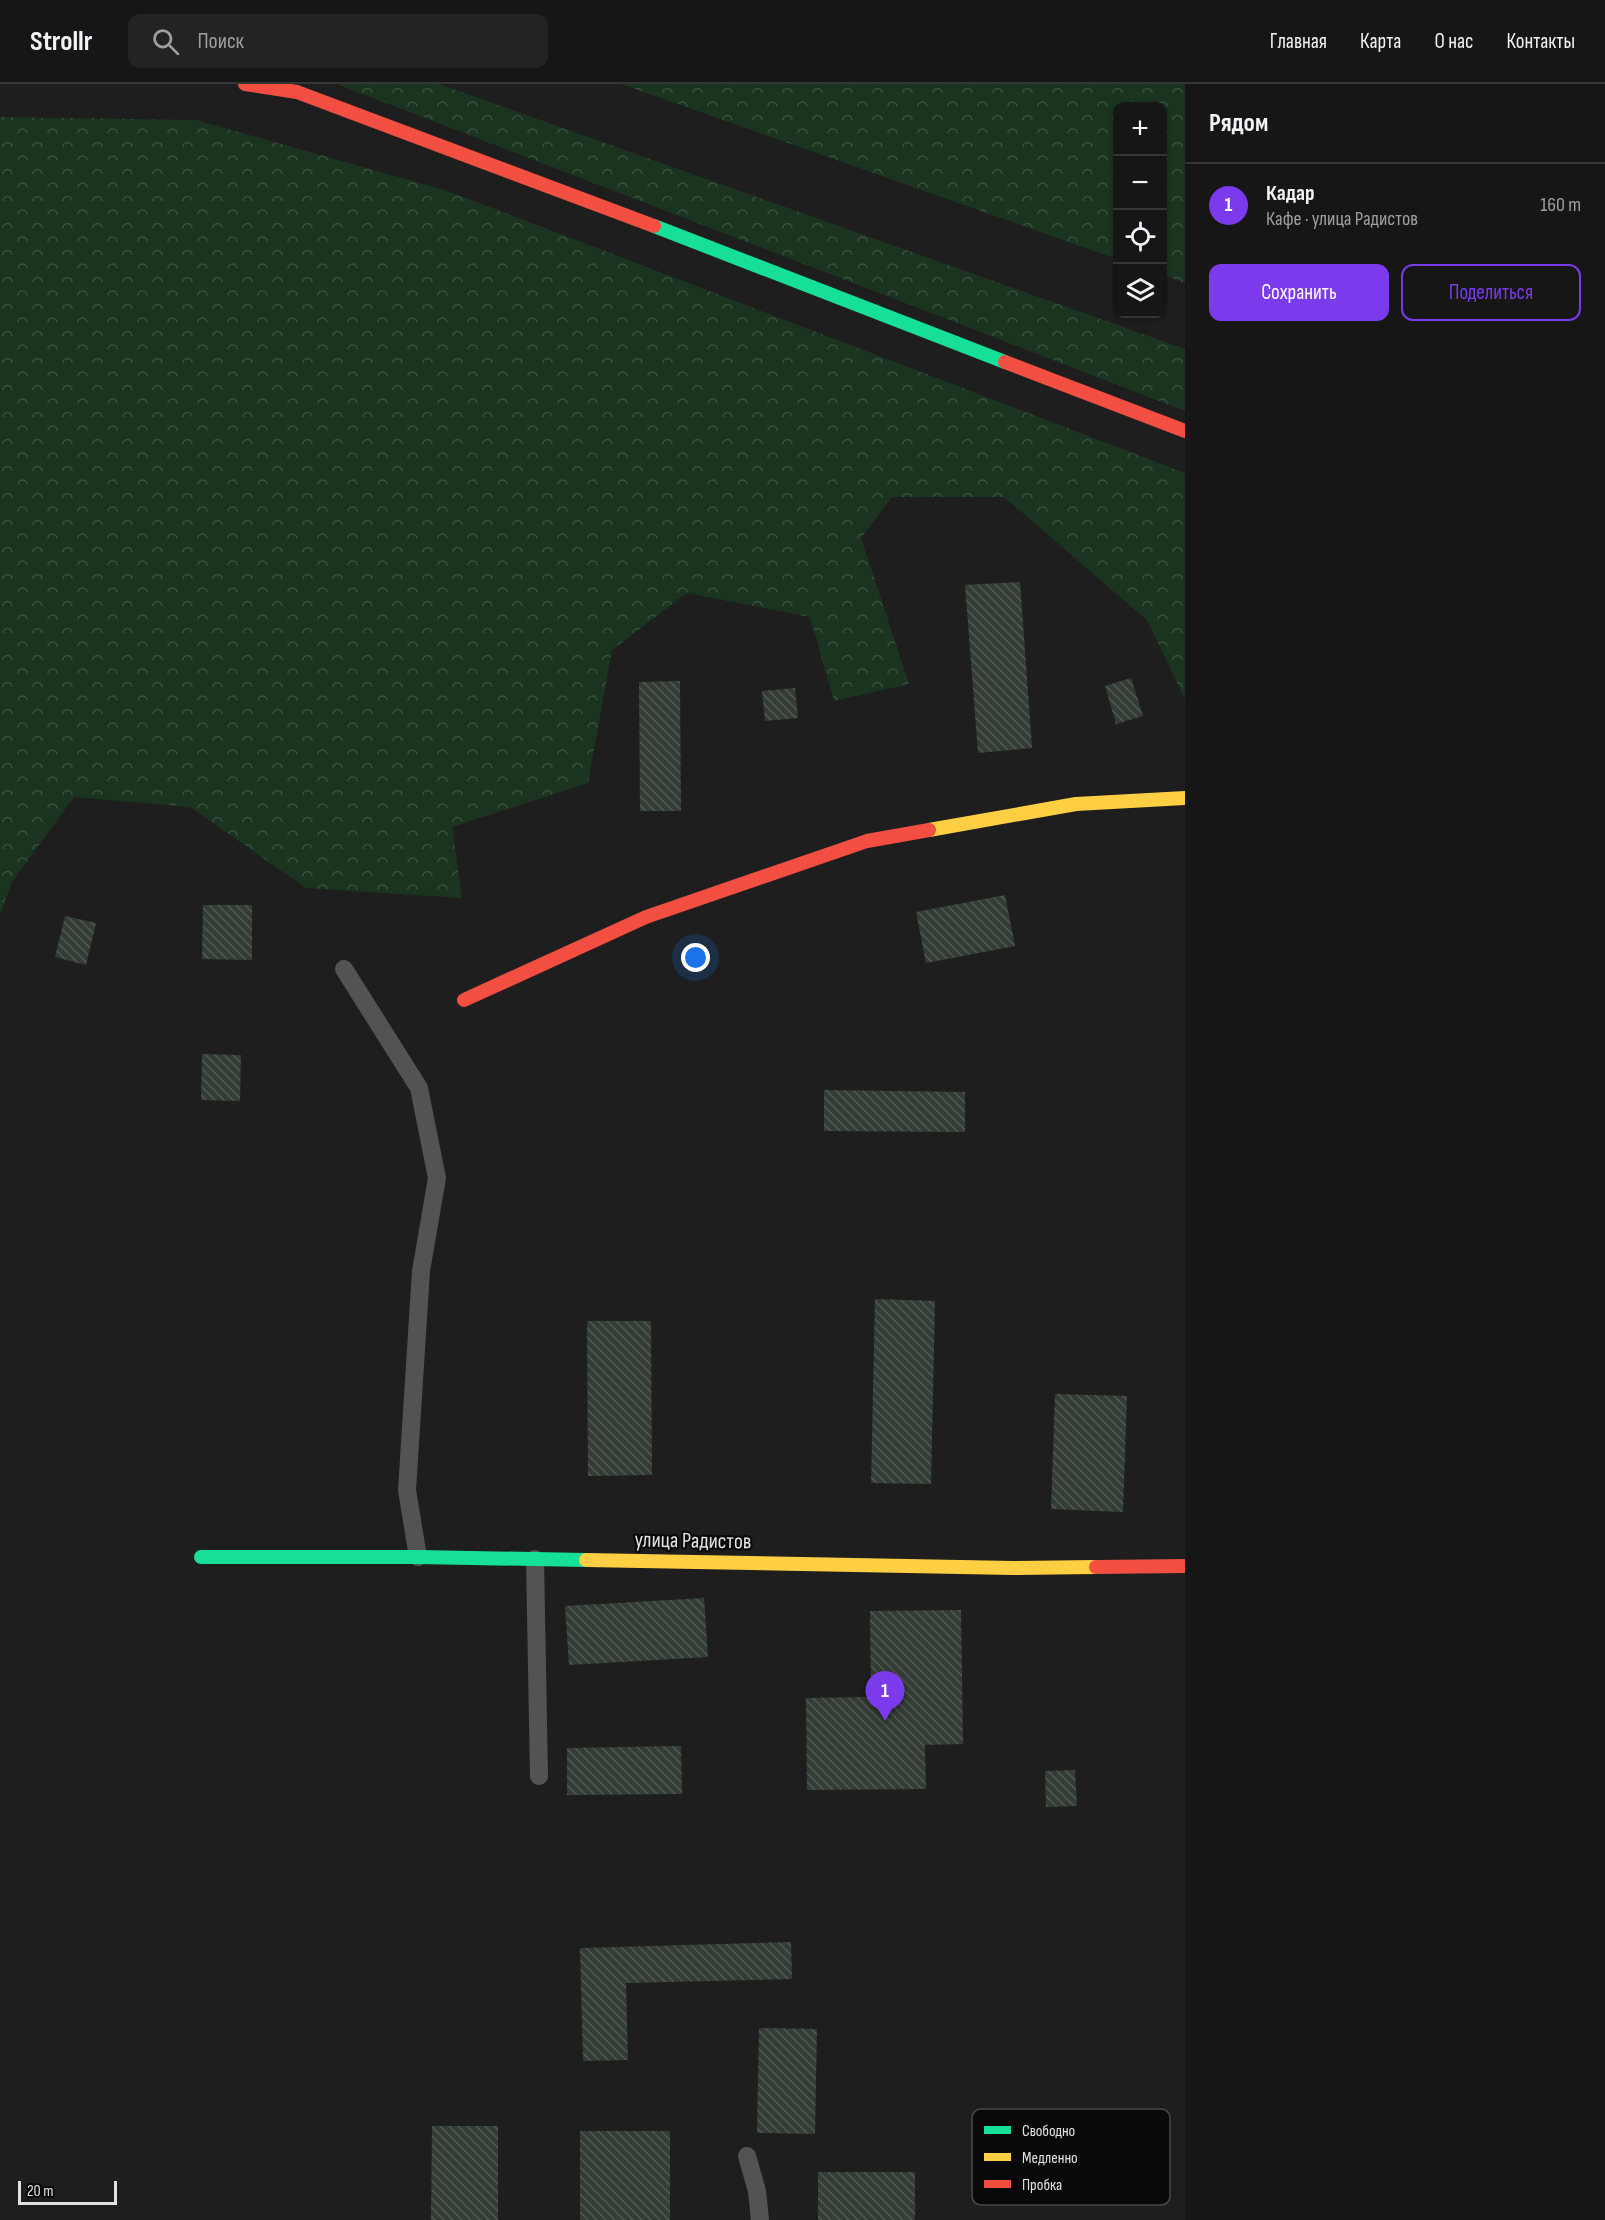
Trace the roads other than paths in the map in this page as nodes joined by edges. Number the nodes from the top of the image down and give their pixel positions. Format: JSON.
{"nodes":[{"id":1,"x":245,"y":84,"type":"edge"},
{"id":2,"x":1185,"y":431,"type":"edge"},
{"id":3,"x":1185,"y":798,"type":"edge"},
{"id":4,"x":344,"y":969,"type":"dead end"},
{"id":5,"x":464,"y":1000,"type":"dead end"},
{"id":6,"x":201,"y":1557,"type":"dead end"},
{"id":7,"x":418,"y":1557,"type":"junction"},
{"id":8,"x":535,"y":1559,"type":"junction"},
{"id":9,"x":1185,"y":1566,"type":"edge"},
{"id":10,"x":539,"y":1776,"type":"dead end"},
{"id":11,"x":747,"y":2156,"type":"dead end"},
{"id":12,"x":760,"y":2220,"type":"edge"}],
"edges":[{"from":1,"to":2,"type":"street"},
{"from":3,"to":5,"type":"street"},
{"from":4,"to":7,"type":"lane"},
{"from":6,"to":7,"type":"street","name":"улица Радистов"},
{"from":7,"to":8,"type":"street","name":"улица Радистов"},
{"from":8,"to":9,"type":"street","name":"улица Радистов"},
{"from":8,"to":10,"type":"lane"},
{"from":11,"to":12,"type":"lane"}]}
